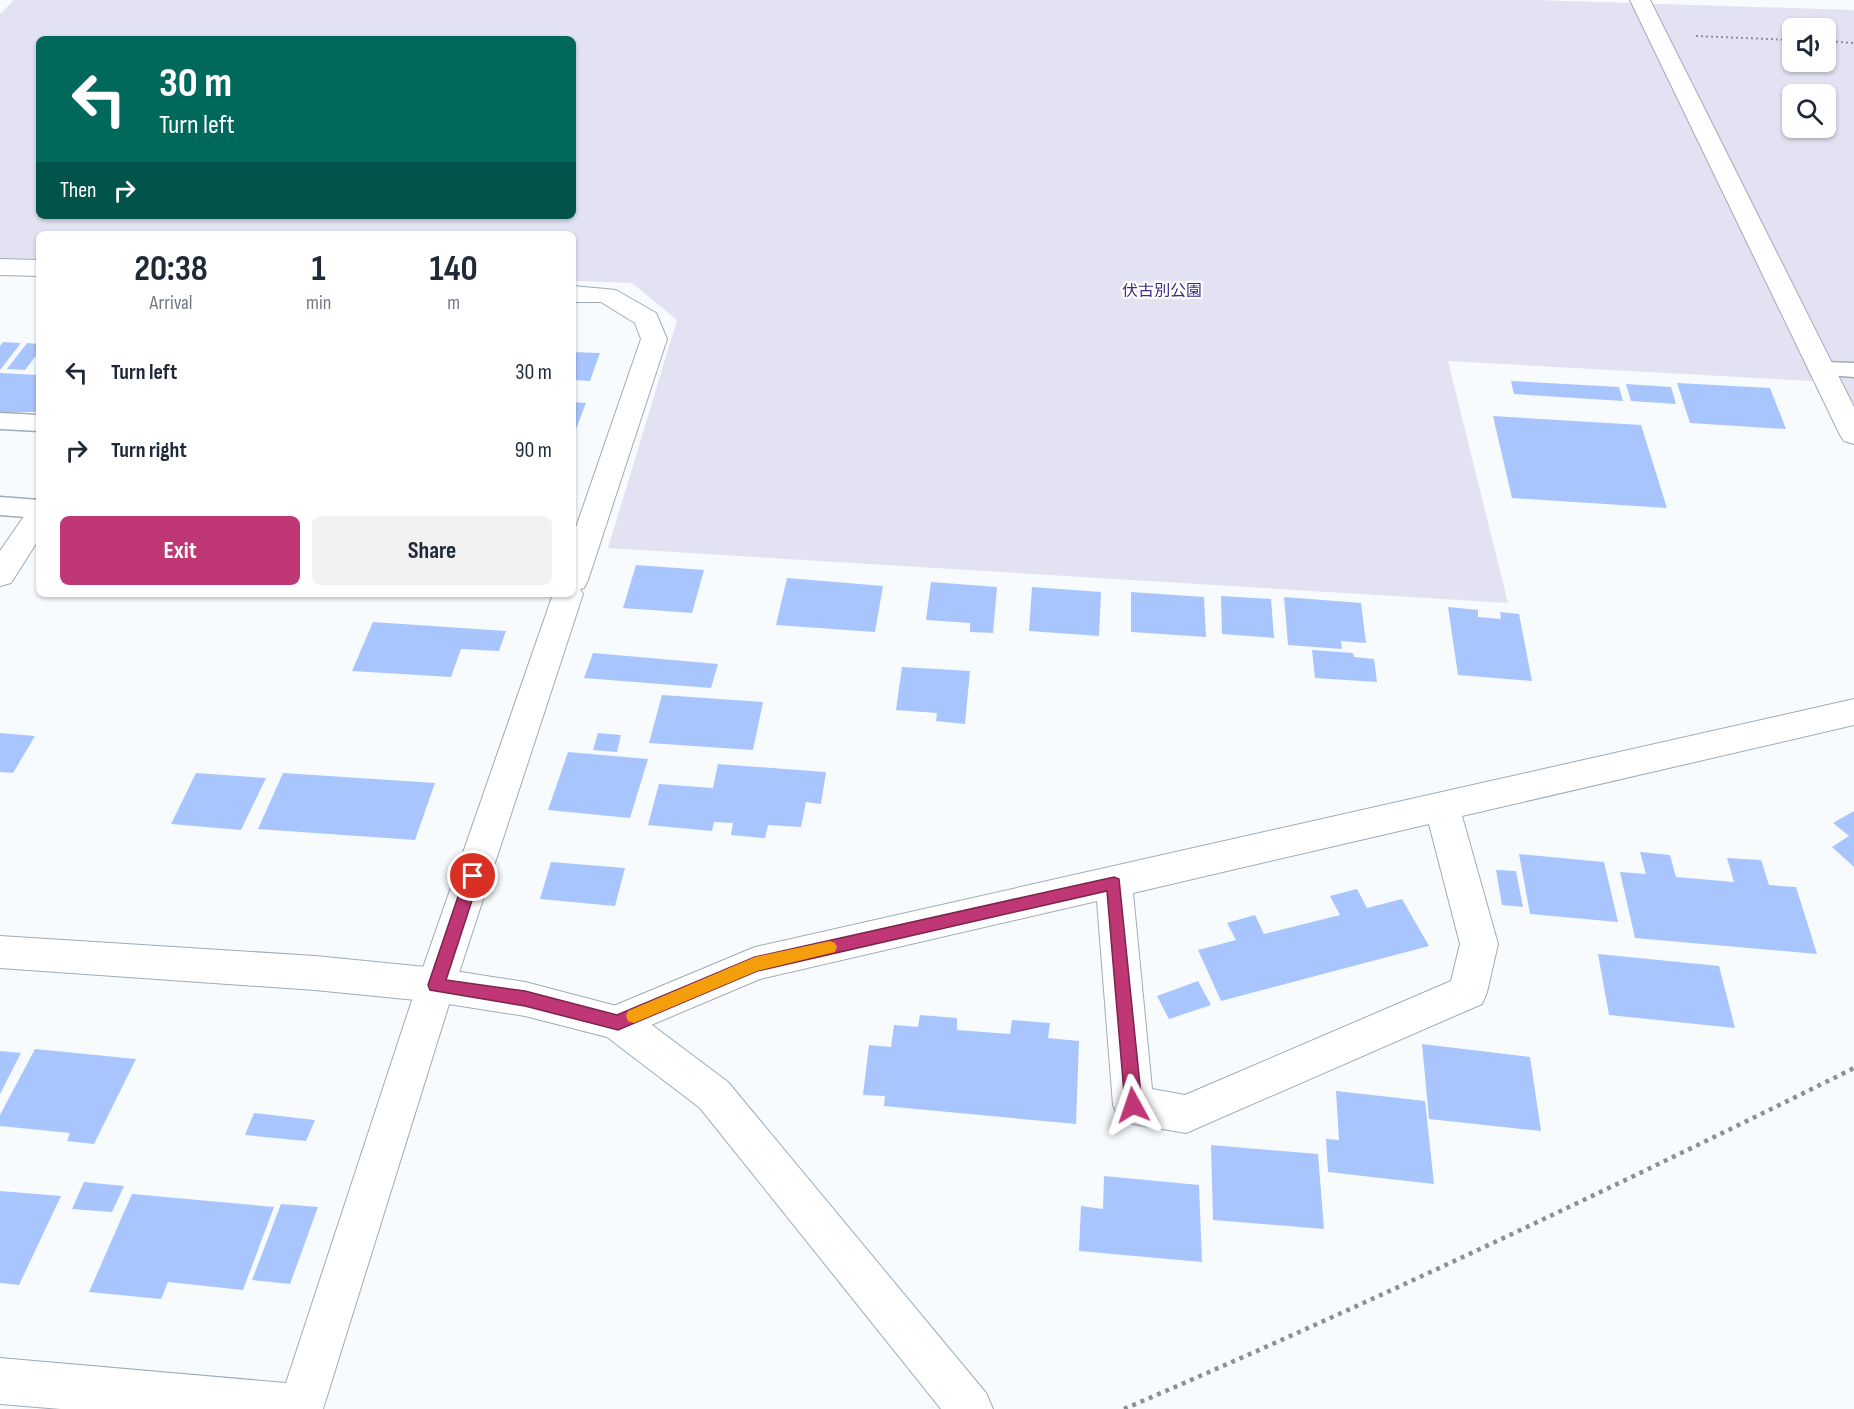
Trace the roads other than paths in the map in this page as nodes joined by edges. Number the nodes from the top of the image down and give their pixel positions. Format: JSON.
{"nodes":[{"id":1,"x":1640,"y":0,"type":"edge"},
{"id":2,"x":0,"y":267,"type":"edge"},
{"id":3,"x":36,"y":268,"type":"edge"},
{"id":4,"x":576,"y":294,"type":"edge"},
{"id":5,"x":1822,"y":369,"type":"junction"},
{"id":6,"x":1854,"y":370,"type":"edge"},
{"id":7,"x":0,"y":421,"type":"edge"},
{"id":8,"x":36,"y":423,"type":"edge"},
{"id":9,"x":1854,"y":435,"type":"edge"},
{"id":10,"x":0,"y":506,"type":"edge"},
{"id":11,"x":36,"y":508,"type":"edge"},
{"id":12,"x":36,"y":521,"type":"edge"},
{"id":13,"x":576,"y":571,"type":"edge"},
{"id":14,"x":0,"y":575,"type":"edge"},
{"id":15,"x":567,"y":597,"type":"edge"},
{"id":16,"x":1854,"y":712,"type":"edge"},
{"id":17,"x":1442,"y":807,"type":"junction"},
{"id":18,"x":1114,"y":883,"type":"junction"},
{"id":19,"x":0,"y":952,"type":"edge"},
{"id":20,"x":436,"y":985,"type":"junction"},
{"id":21,"x":618,"y":1022,"type":"junction"},
{"id":22,"x":0,"y":1381,"type":"edge"},
{"id":23,"x":301,"y":1408,"type":"edge"},
{"id":24,"x":969,"y":1409,"type":"edge"}],
"edges":[{"from":1,"to":5,"type":"street"},
{"from":2,"to":3,"type":"street"},
{"from":4,"to":13,"type":"street"},
{"from":5,"to":6,"type":"lane"},
{"from":5,"to":9,"type":"street"},
{"from":7,"to":8,"type":"lane"},
{"from":10,"to":11,"type":"lane"},
{"from":12,"to":14,"type":"street"},
{"from":15,"to":20,"type":"street"},
{"from":16,"to":17,"type":"street"},
{"from":17,"to":18,"type":"street"},
{"from":17,"to":18,"type":"street"},
{"from":18,"to":21,"type":"street"},
{"from":19,"to":20,"type":"street"},
{"from":20,"to":21,"type":"street"},
{"from":20,"to":23,"type":"street"},
{"from":21,"to":24,"type":"street"},
{"from":22,"to":23,"type":"street"}]}
